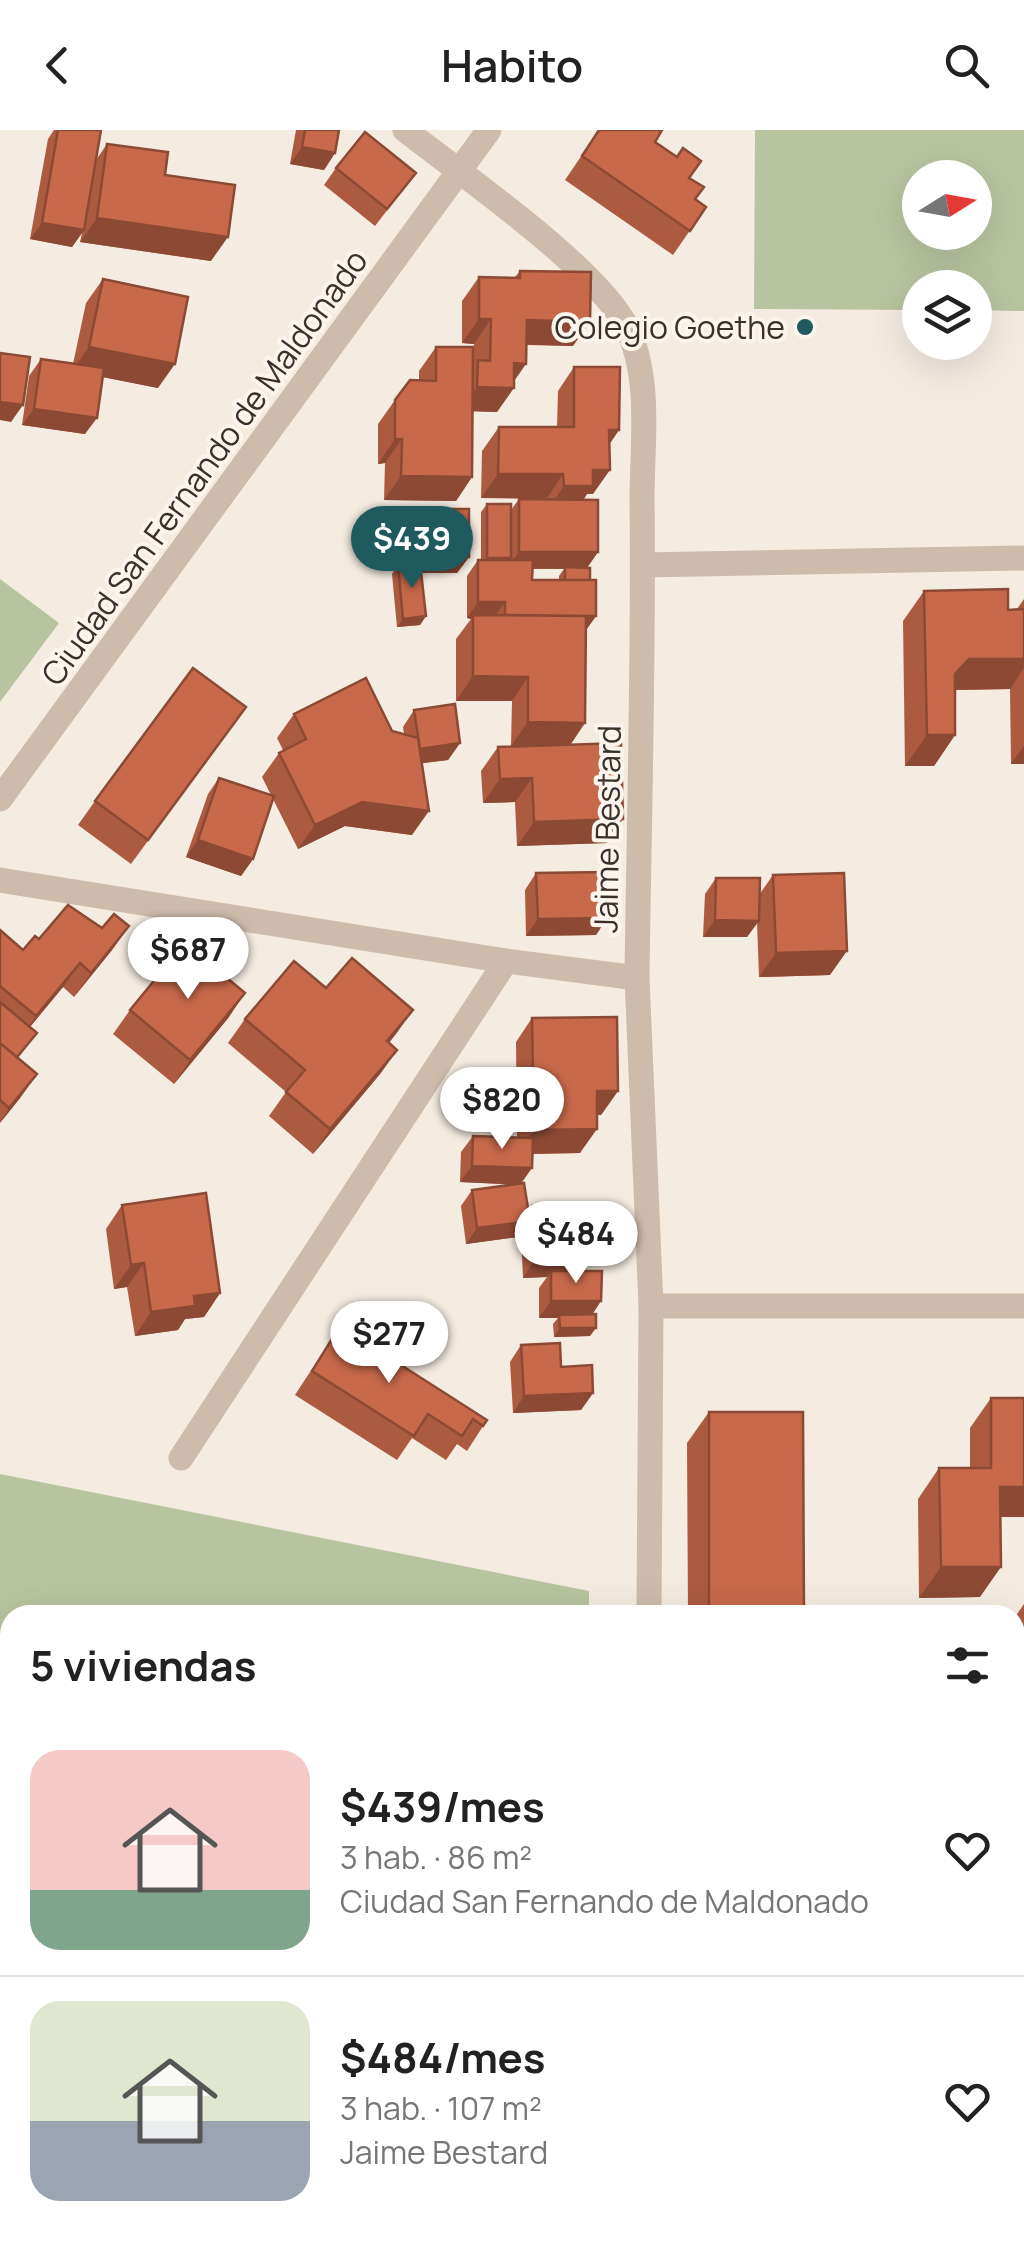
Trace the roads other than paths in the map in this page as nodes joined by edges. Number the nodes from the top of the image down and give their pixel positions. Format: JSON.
{"nodes":[{"id":1,"x":405,"y":130,"type":"edge"},
{"id":2,"x":489,"y":130,"type":"edge"},
{"id":3,"x":460,"y":173,"type":"junction"},
{"id":4,"x":1024,"y":558,"type":"edge"},
{"id":5,"x":643,"y":565,"type":"junction"},
{"id":6,"x":0,"y":799,"type":"edge"},
{"id":7,"x":0,"y":880,"type":"edge"},
{"id":8,"x":506,"y":961,"type":"junction"},
{"id":9,"x":637,"y":978,"type":"junction"},
{"id":10,"x":651,"y":1306,"type":"junction"},
{"id":11,"x":1024,"y":1306,"type":"edge"},
{"id":12,"x":181,"y":1458,"type":"dead end"},
{"id":13,"x":649,"y":1605,"type":"edge"}],
"edges":[{"from":1,"to":3,"type":"street","name":"Jaime Bestard"},
{"from":2,"to":3,"type":"street"},
{"from":3,"to":5,"type":"street","name":"Jaime Bestard"},
{"from":3,"to":6,"type":"street","name":"Ciudad San Fernando de Maldonado"},
{"from":4,"to":5,"type":"street"},
{"from":5,"to":9,"type":"street","name":"Jaime Bestard"},
{"from":7,"to":8,"type":"street"},
{"from":8,"to":9,"type":"street"},
{"from":8,"to":12,"type":"street"},
{"from":9,"to":10,"type":"street","name":"Jaime Bestard"},
{"from":10,"to":11,"type":"street"},
{"from":10,"to":13,"type":"street","name":"Jaime Bestard"}]}
